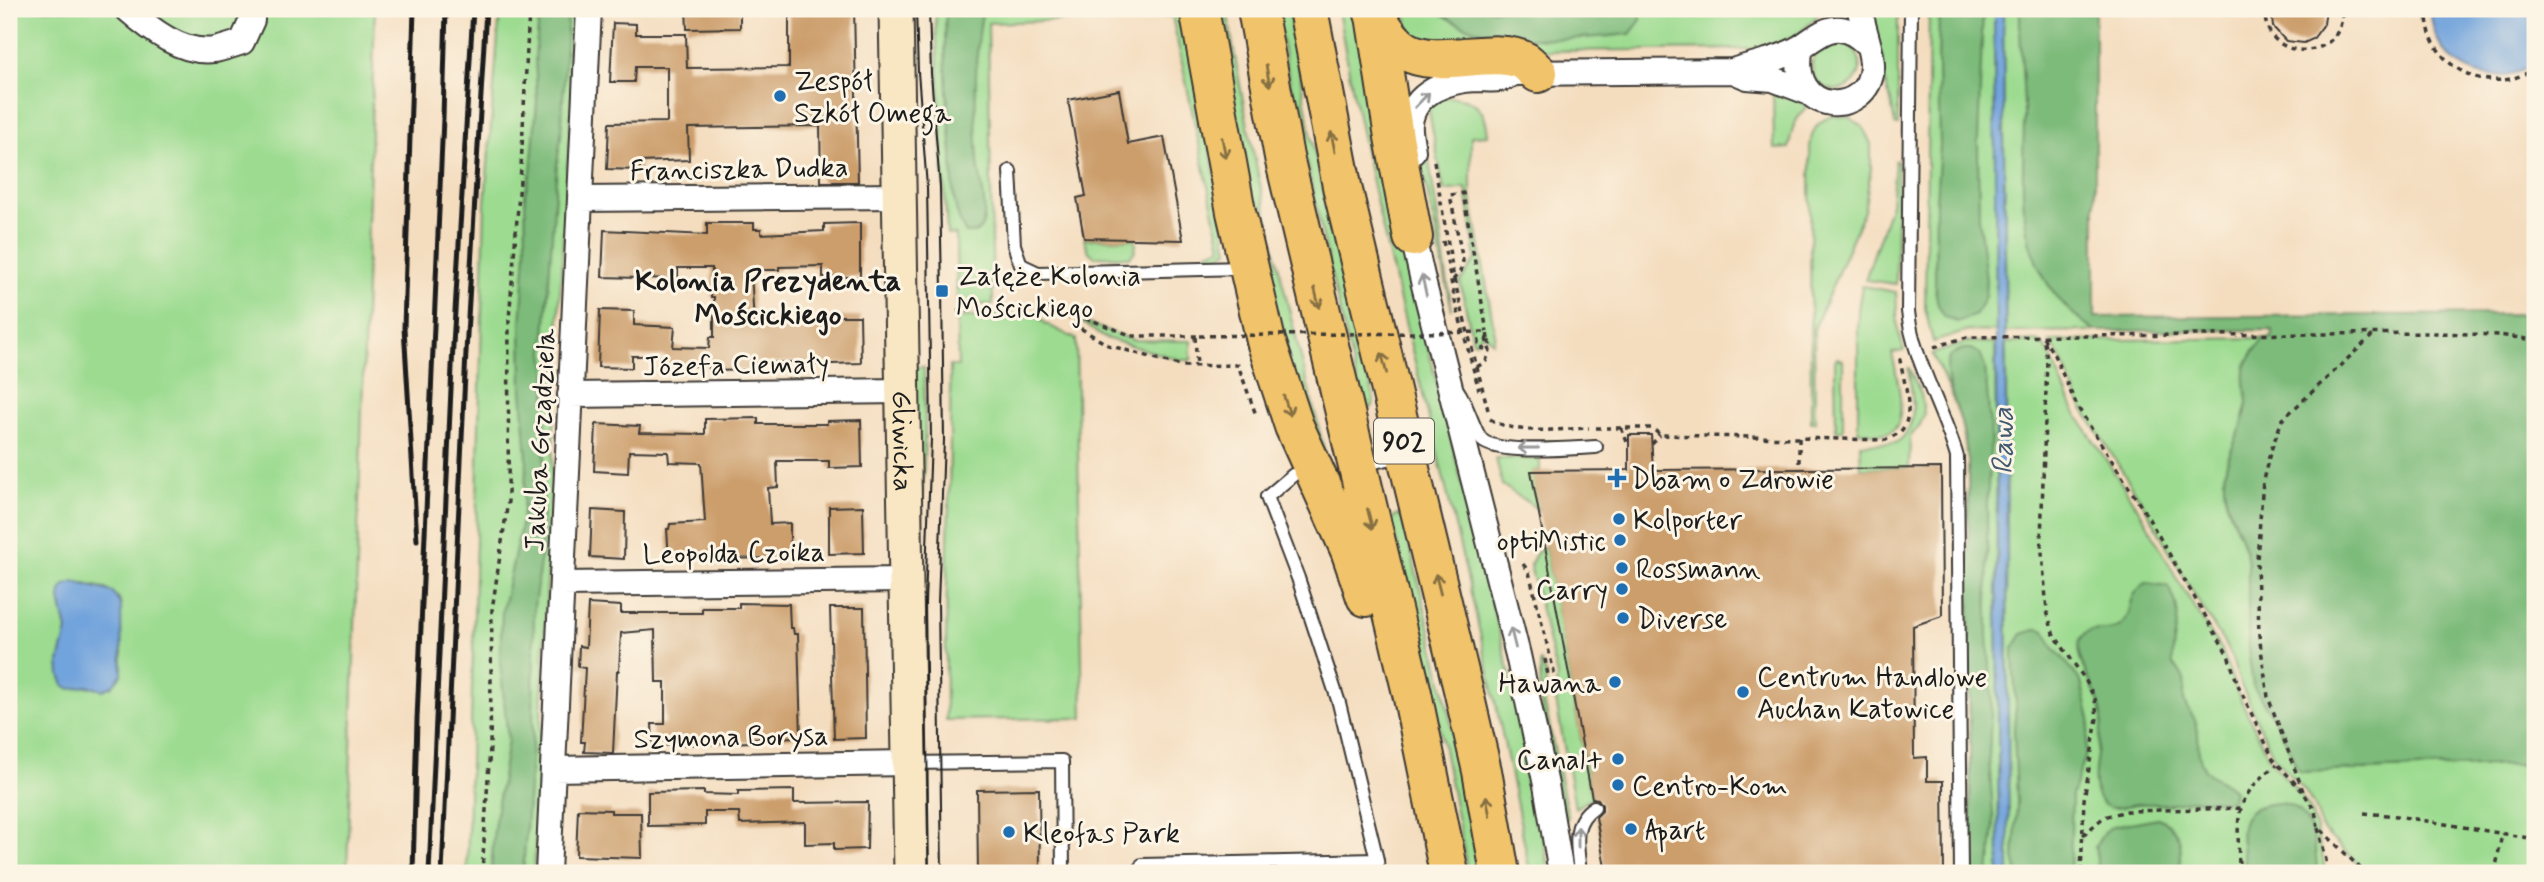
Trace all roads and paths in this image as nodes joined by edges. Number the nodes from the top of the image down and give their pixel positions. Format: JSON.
{"nodes":[{"id":1,"x":127,"y":9,"type":"edge"},
{"id":2,"x":252,"y":9,"type":"edge"},
{"id":3,"x":528,"y":9,"type":"edge"},
{"id":4,"x":590,"y":9,"type":"edge"},
{"id":5,"x":897,"y":9,"type":"edge"},
{"id":6,"x":1199,"y":9,"type":"edge"},
{"id":7,"x":1257,"y":9,"type":"edge"},
{"id":8,"x":1308,"y":9,"type":"edge"},
{"id":9,"x":1832,"y":9,"type":"edge"},
{"id":10,"x":1860,"y":9,"type":"edge"},
{"id":11,"x":1911,"y":9,"type":"edge"},
{"id":12,"x":2265,"y":9,"type":"edge"},
{"id":13,"x":2427,"y":9,"type":"edge"},
{"id":14,"x":1374,"y":11,"type":"edge"},
{"id":15,"x":2342,"y":11,"type":"edge"},
{"id":16,"x":2371,"y":13,"type":"dead end"},
{"id":17,"x":1809,"y":40,"type":"junction"},
{"id":18,"x":1867,"y":43,"type":"junction"},
{"id":19,"x":2535,"y":68,"type":"edge"},
{"id":20,"x":1733,"y":71,"type":"junction"},
{"id":21,"x":1522,"y":76,"type":"junction"},
{"id":22,"x":1810,"y":93,"type":"junction"},
{"id":23,"x":1432,"y":149,"type":"dead end"},
{"id":24,"x":1431,"y":161,"type":"dead end"},
{"id":25,"x":1010,"y":171,"type":"dead end"},
{"id":26,"x":899,"y":196,"type":"junction"},
{"id":27,"x":580,"y":199,"type":"junction"},
{"id":28,"x":1413,"y":237,"type":"junction"},
{"id":29,"x":1248,"y":267,"type":"junction"},
{"id":30,"x":1452,"y":281,"type":"junction"},
{"id":31,"x":1059,"y":308,"type":"junction"},
{"id":32,"x":957,"y":312,"type":"dead end"},
{"id":33,"x":1247,"y":331,"type":"dead end"},
{"id":34,"x":1487,"y":332,"type":"junction"},
{"id":35,"x":2374,"y":334,"type":"junction"},
{"id":36,"x":1197,"y":336,"type":"junction"},
{"id":37,"x":2043,"y":337,"type":"junction"},
{"id":38,"x":2535,"y":340,"type":"edge"},
{"id":39,"x":1249,"y":343,"type":"dead end"},
{"id":40,"x":1930,"y":348,"type":"dead end"},
{"id":41,"x":1906,"y":358,"type":"dead end"},
{"id":42,"x":1197,"y":366,"type":"junction"},
{"id":43,"x":1477,"y":367,"type":"junction"},
{"id":44,"x":1446,"y":375,"type":"junction"},
{"id":45,"x":903,"y":391,"type":"junction"},
{"id":46,"x":570,"y":396,"type":"junction"},
{"id":47,"x":1265,"y":416,"type":"dead end"},
{"id":48,"x":1621,"y":428,"type":"dead end"},
{"id":49,"x":1660,"y":435,"type":"dead end"},
{"id":50,"x":1709,"y":435,"type":"dead end"},
{"id":51,"x":1799,"y":438,"type":"junction"},
{"id":52,"x":1628,"y":444,"type":"dead end"},
{"id":53,"x":1652,"y":444,"type":"dead end"},
{"id":54,"x":1596,"y":447,"type":"dead end"},
{"id":55,"x":1407,"y":454,"type":"junction"},
{"id":56,"x":1357,"y":466,"type":"junction"},
{"id":57,"x":1799,"y":468,"type":"dead end"},
{"id":58,"x":1293,"y":475,"type":"dead end"},
{"id":59,"x":1523,"y":564,"type":"dead end"},
{"id":60,"x":906,"y":580,"type":"junction"},
{"id":61,"x":562,"y":584,"type":"junction"},
{"id":62,"x":1412,"y":693,"type":"junction"},
{"id":63,"x":1551,"y":696,"type":"dead end"},
{"id":64,"x":909,"y":763,"type":"junction"},
{"id":65,"x":2277,"y":765,"type":"junction"},
{"id":66,"x":554,"y":769,"type":"junction"},
{"id":67,"x":2304,"y":793,"type":"junction"},
{"id":68,"x":1594,"y":807,"type":"dead end"},
{"id":69,"x":2241,"y":808,"type":"junction"},
{"id":70,"x":2364,"y":813,"type":"dead end"},
{"id":71,"x":2318,"y":827,"type":"junction"},
{"id":72,"x":2502,"y":834,"type":"junction"},
{"id":73,"x":2081,"y":836,"type":"junction"},
{"id":74,"x":2535,"y":839,"type":"edge"},
{"id":75,"x":1377,"y":867,"type":"edge"},
{"id":76,"x":482,"y":873,"type":"edge"},
{"id":77,"x":548,"y":873,"type":"edge"},
{"id":78,"x":911,"y":873,"type":"edge"},
{"id":79,"x":1063,"y":873,"type":"edge"},
{"id":80,"x":1143,"y":873,"type":"edge"},
{"id":81,"x":1449,"y":873,"type":"edge"},
{"id":82,"x":1500,"y":873,"type":"edge"},
{"id":83,"x":1561,"y":873,"type":"edge"},
{"id":84,"x":1580,"y":873,"type":"edge"},
{"id":85,"x":1961,"y":873,"type":"edge"},
{"id":86,"x":2081,"y":873,"type":"edge"},
{"id":87,"x":2239,"y":873,"type":"edge"},
{"id":88,"x":2328,"y":873,"type":"edge"},
{"id":89,"x":2365,"y":873,"type":"edge"},
{"id":90,"x":2495,"y":873,"type":"edge"}],
"edges":[{"from":1,"to":2,"type":"street"},
{"from":3,"to":76,"type":"path"},
{"from":4,"to":27,"type":"street","name":"Jakuba Grządziela"},
{"from":5,"to":26,"type":"street","name":"Gliwicka"},
{"from":6,"to":29,"type":"main road","one_way":true},
{"from":7,"to":56,"type":"main road","number":"902","one_way":true},
{"from":55,"to":8,"type":"main road","number":"902","one_way":true},
{"from":9,"to":17,"type":"street"},
{"from":10,"to":18,"type":"street"},
{"from":11,"to":85,"type":"lane"},
{"from":12,"to":15,"type":"path"},
{"from":13,"to":19,"type":"path"},
{"from":14,"to":21,"type":"main road"},
{"from":14,"to":28,"type":"main road"},
{"from":15,"to":16,"type":"path"},
{"from":17,"to":18,"type":"street"},
{"from":17,"to":20,"type":"street"},
{"from":17,"to":22,"type":"street"},
{"from":18,"to":22,"type":"street"},
{"from":20,"to":21,"type":"street"},
{"from":20,"to":22,"type":"street"},
{"from":28,"to":21,"type":"street","one_way":true},
{"from":23,"to":30,"type":"path"},
{"from":24,"to":30,"type":"path"},
{"from":25,"to":29,"type":"lane"},
{"from":26,"to":27,"type":"street","name":"Franciszka Dudka"},
{"from":26,"to":45,"type":"street","name":"Gliwicka"},
{"from":27,"to":46,"type":"street","name":"Jakuba Grządziela"},
{"from":44,"to":28,"type":"street","one_way":true},
{"from":29,"to":62,"type":"main road","one_way":true},
{"from":30,"to":34,"type":"path"},
{"from":30,"to":43,"type":"path"},
{"from":30,"to":43,"type":"path"},
{"from":31,"to":32,"type":"path"},
{"from":31,"to":36,"type":"path"},
{"from":31,"to":42,"type":"path"},
{"from":33,"to":39,"type":"path"},
{"from":34,"to":36,"type":"path","bridge":true},
{"from":34,"to":43,"type":"path","bridge":true},
{"from":35,"to":37,"type":"path"},
{"from":35,"to":38,"type":"path"},
{"from":35,"to":67,"type":"path"},
{"from":36,"to":42,"type":"path"},
{"from":37,"to":40,"type":"path"},
{"from":37,"to":65,"type":"path"},
{"from":37,"to":73,"type":"path"},
{"from":41,"to":51,"type":"path"},
{"from":42,"to":47,"type":"path"},
{"from":54,"to":44,"type":"lane","one_way":true},
{"from":83,"to":44,"type":"street","one_way":true},
{"from":45,"to":46,"type":"street","name":"Józefa Ciemały"},
{"from":45,"to":60,"type":"street","name":"Gliwicka"},
{"from":46,"to":61,"type":"street","name":"Jakuba Grządziela"},
{"from":48,"to":52,"type":"path"},
{"from":49,"to":53,"type":"path"},
{"from":50,"to":51,"type":"path"},
{"from":51,"to":57,"type":"path"},
{"from":55,"to":56,"type":"lane"},
{"from":82,"to":55,"type":"main road","number":"902","one_way":true},
{"from":56,"to":62,"type":"main road","number":"902","one_way":true},
{"from":58,"to":75,"type":"lane"},
{"from":59,"to":63,"type":"path"},
{"from":60,"to":61,"type":"street","name":"Leopolda Czoika"},
{"from":60,"to":64,"type":"street","name":"Gliwicka"},
{"from":61,"to":66,"type":"street","name":"Jakuba Grządziela"},
{"from":62,"to":81,"type":"main road","number":"902"},
{"from":64,"to":66,"type":"street","name":"Szymona Borysa"},
{"from":64,"to":78,"type":"street","name":"Gliwicka"},
{"from":64,"to":79,"type":"lane"},
{"from":65,"to":67,"type":"path"},
{"from":65,"to":69,"type":"path"},
{"from":66,"to":77,"type":"street","name":"Jakuba Grządziela"},
{"from":67,"to":71,"type":"path"},
{"from":84,"to":68,"type":"lane","one_way":true},
{"from":69,"to":73,"type":"path"},
{"from":69,"to":87,"type":"path"},
{"from":70,"to":72,"type":"path"},
{"from":71,"to":88,"type":"path"},
{"from":71,"to":89,"type":"path"},
{"from":72,"to":74,"type":"path"},
{"from":72,"to":90,"type":"path"},
{"from":73,"to":86,"type":"path"},
{"from":75,"to":80,"type":"lane"}]}
